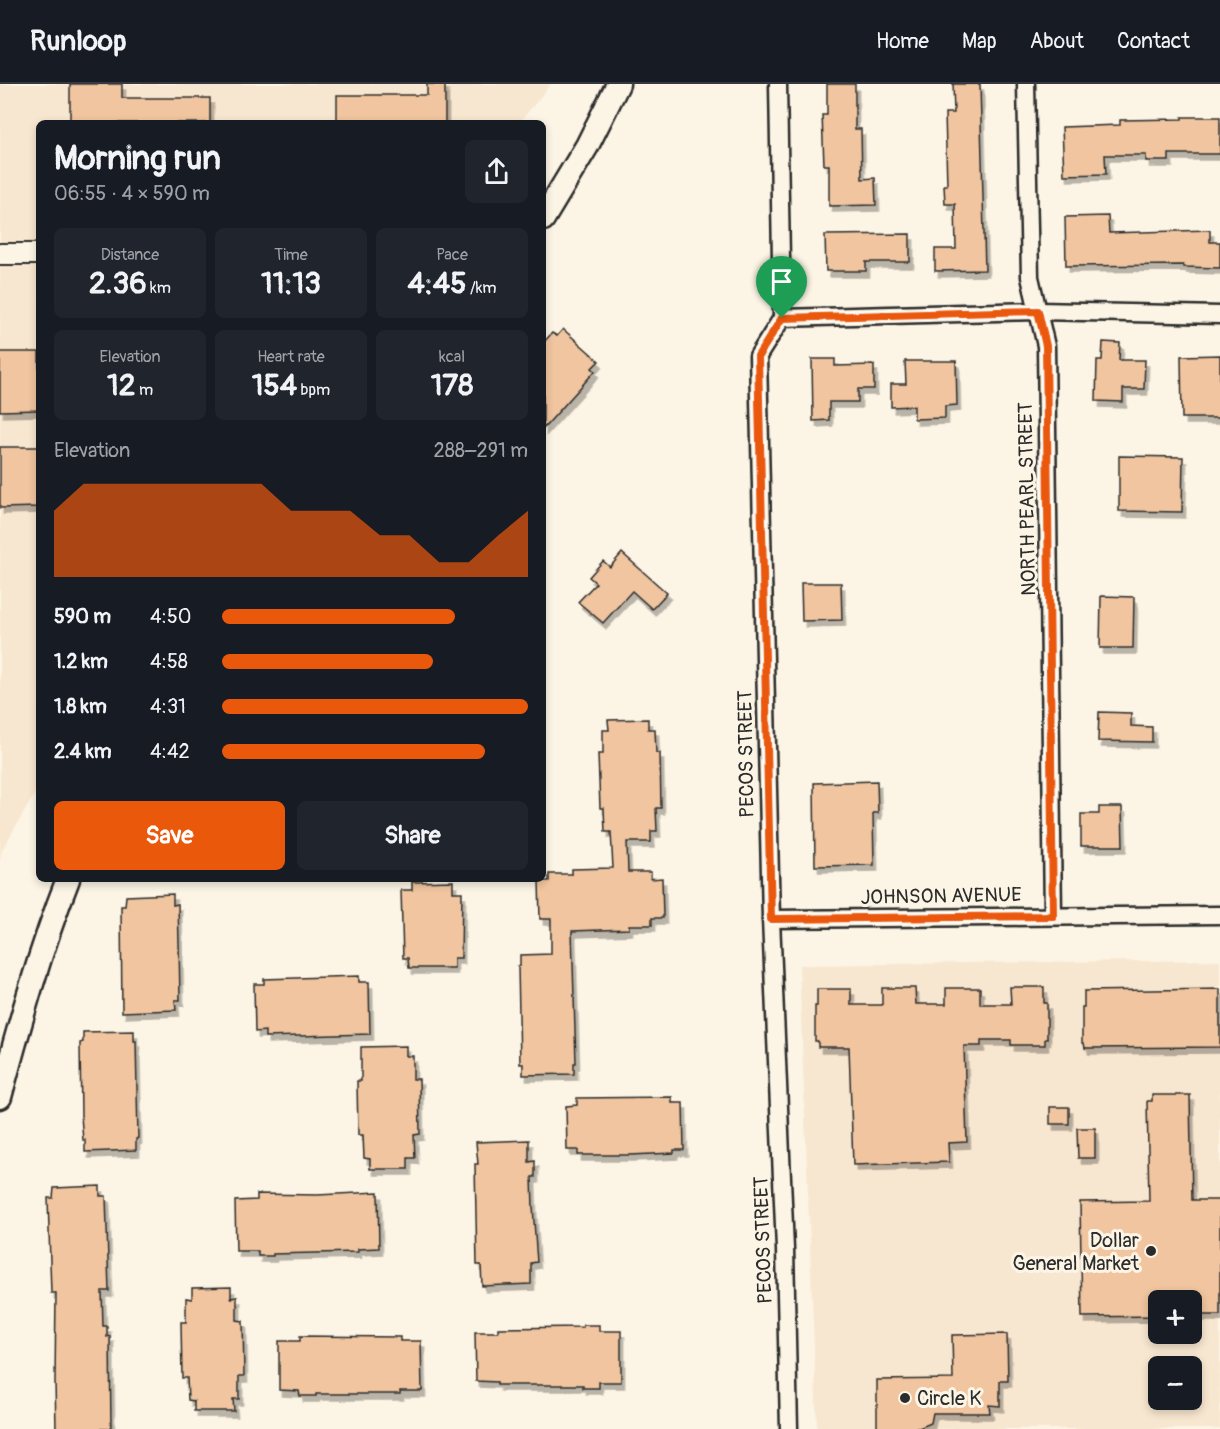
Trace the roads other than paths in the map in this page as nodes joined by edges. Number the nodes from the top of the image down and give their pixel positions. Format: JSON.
{"nodes":[{"id":1,"x":618,"y":84,"type":"edge"},
{"id":2,"x":778,"y":84,"type":"edge"},
{"id":3,"x":1026,"y":84,"type":"edge"},
{"id":4,"x":546,"y":214,"type":"edge"},
{"id":5,"x":0,"y":254,"type":"edge"},
{"id":6,"x":36,"y":254,"type":"edge"},
{"id":7,"x":1038,"y":311,"type":"junction"},
{"id":8,"x":1220,"y":315,"type":"edge"},
{"id":9,"x":782,"y":318,"type":"junction"},
{"id":10,"x":67,"y":882,"type":"edge"},
{"id":11,"x":1220,"y":915,"type":"edge"},
{"id":12,"x":1053,"y":916,"type":"junction"},
{"id":13,"x":771,"y":919,"type":"junction"},
{"id":14,"x":0,"y":1097,"type":"edge"},
{"id":15,"x":789,"y":1429,"type":"edge"}],
"edges":[{"from":1,"to":4,"type":"main road"},
{"from":2,"to":9,"type":"street"},
{"from":3,"to":7,"type":"street","name":"NORTH PEARL STREET"},
{"from":5,"to":6,"type":"street"},
{"from":7,"to":8,"type":"street"},
{"from":7,"to":9,"type":"street"},
{"from":7,"to":12,"type":"street","name":"NORTH PEARL STREET"},
{"from":9,"to":13,"type":"street","name":"PECOS STREET"},
{"from":10,"to":14,"type":"main road"},
{"from":11,"to":12,"type":"street","name":"JOHNSON AVENUE"},
{"from":12,"to":13,"type":"street","name":"JOHNSON AVENUE"},
{"from":13,"to":15,"type":"street","name":"PECOS STREET"}]}
